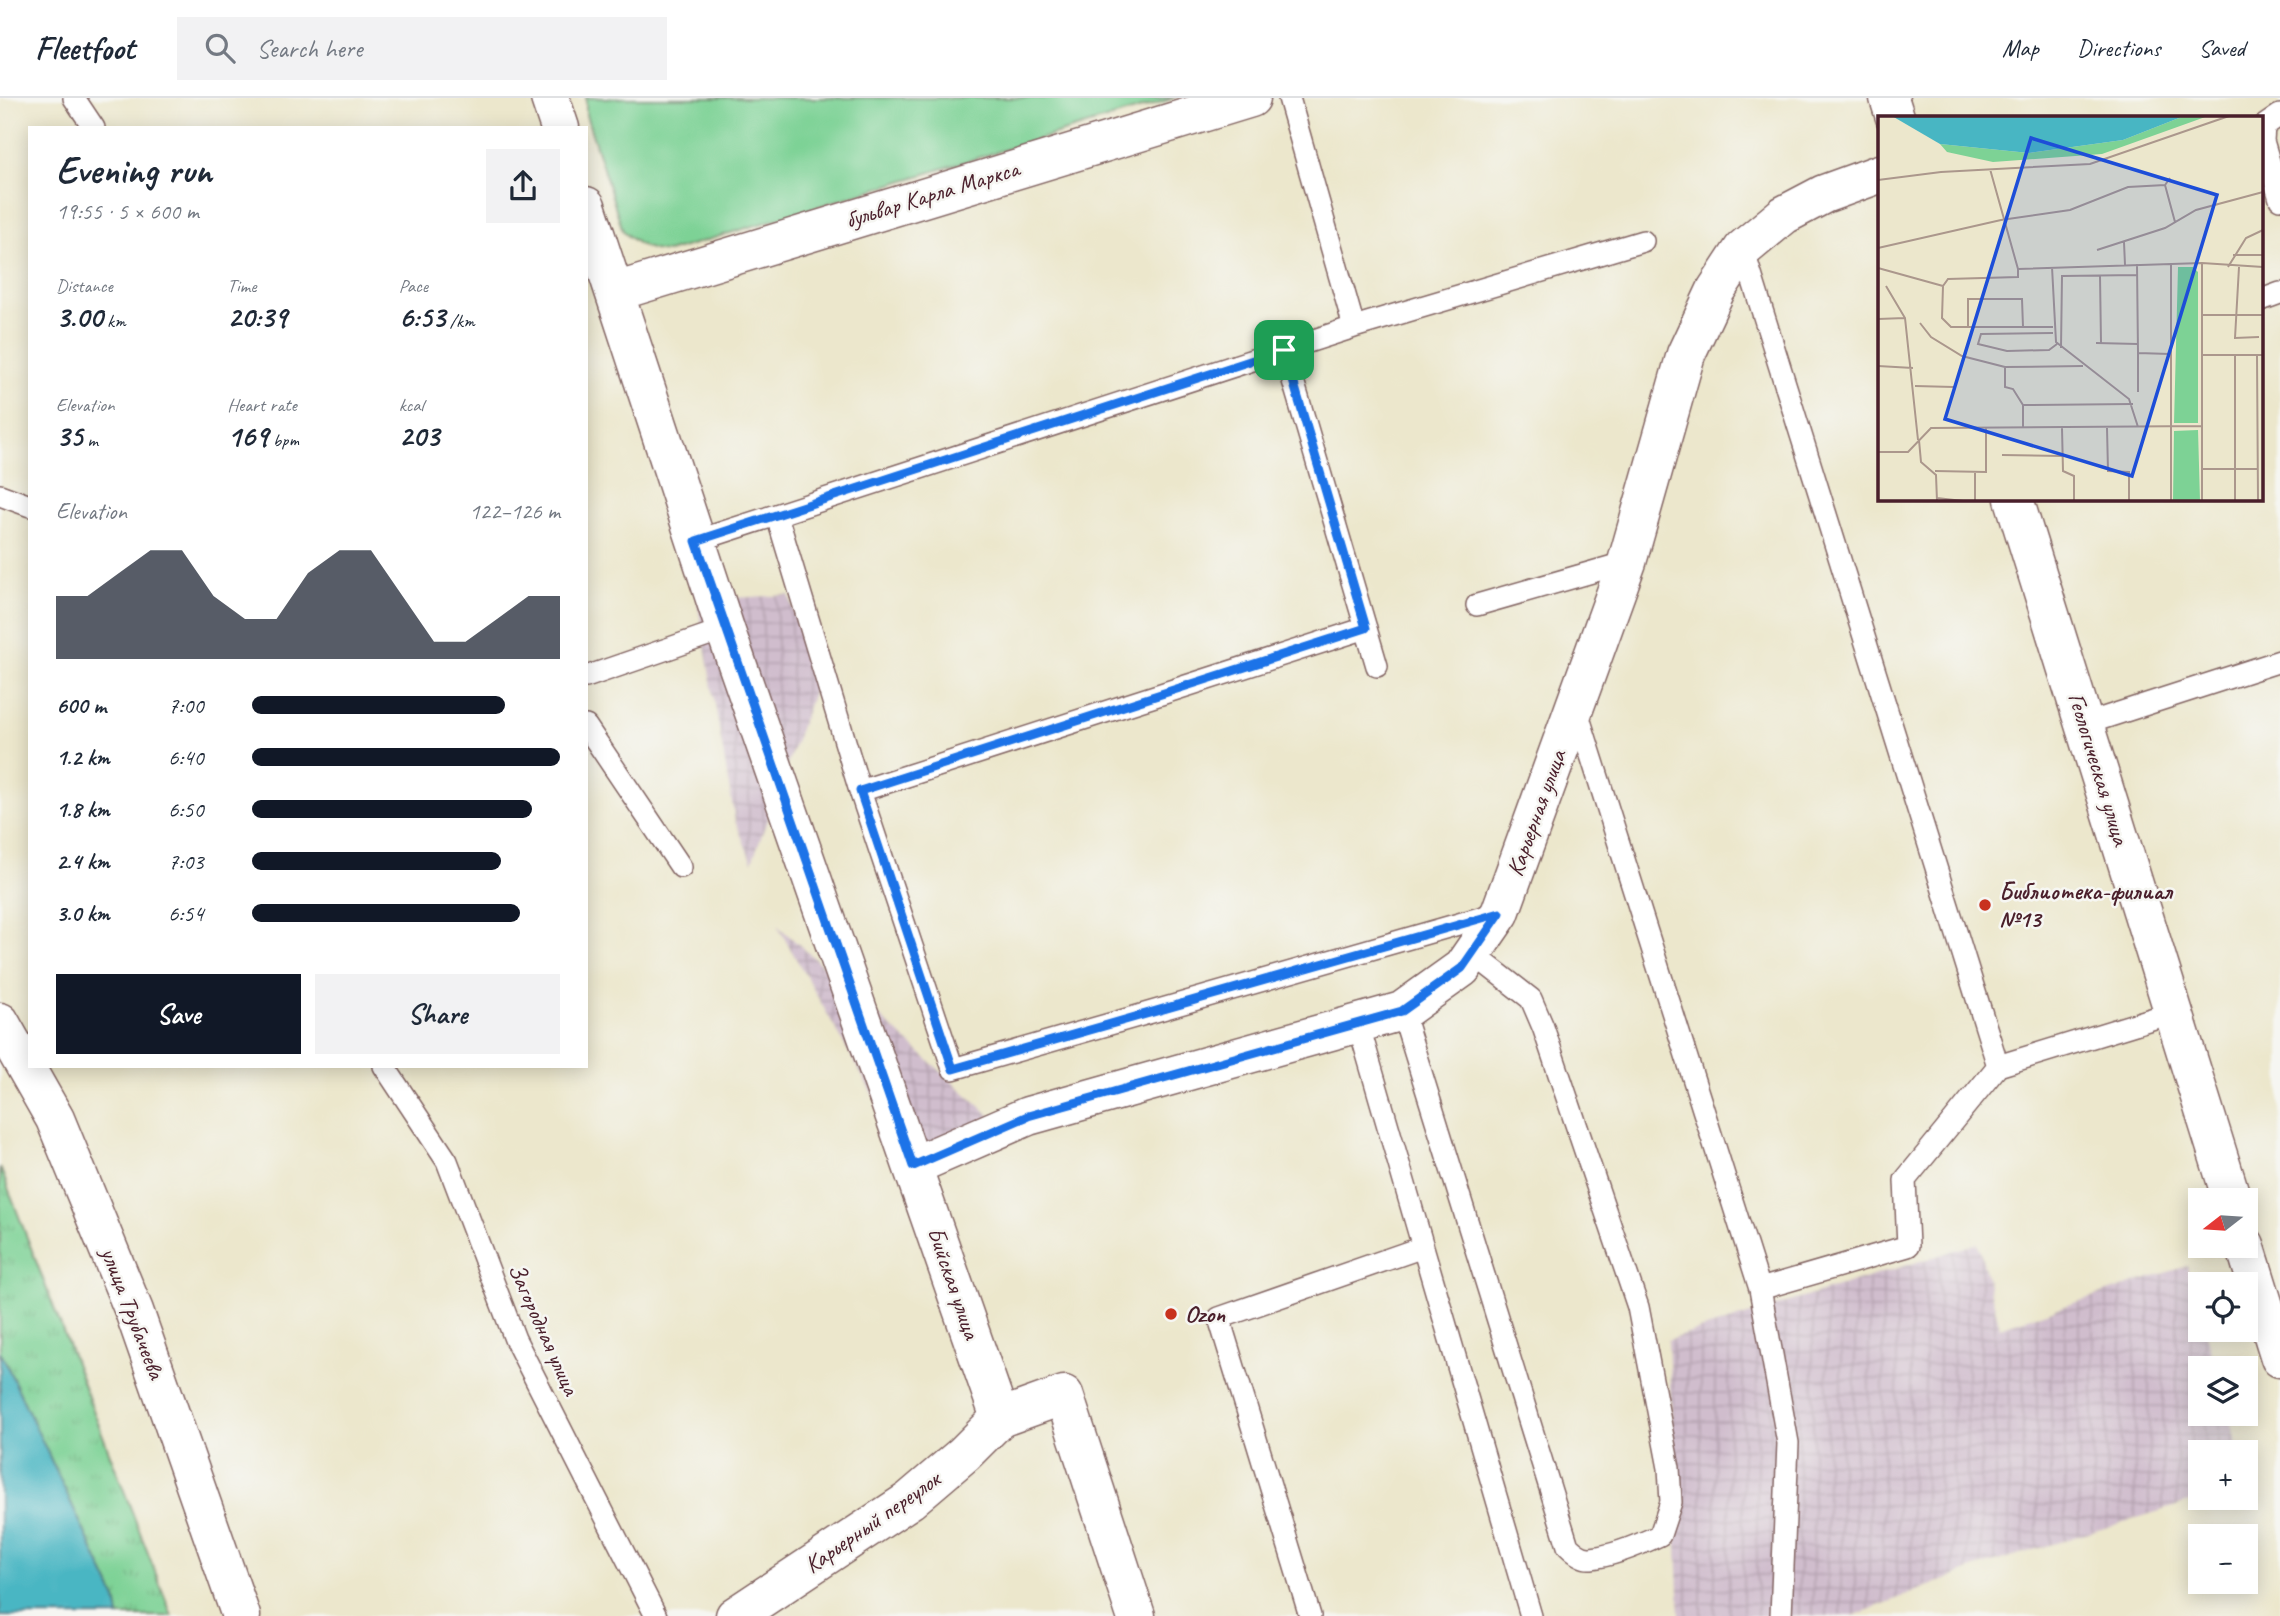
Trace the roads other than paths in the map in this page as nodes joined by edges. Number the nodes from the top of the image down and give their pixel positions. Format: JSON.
{"nodes":[{"id":1,"x":74,"y":98,"type":"edge"},
{"id":2,"x":550,"y":98,"type":"edge"},
{"id":3,"x":1251,"y":98,"type":"edge"},
{"id":4,"x":1289,"y":98,"type":"edge"},
{"id":5,"x":1889,"y":98,"type":"edge"},
{"id":6,"x":2280,"y":115,"type":"edge"},
{"id":7,"x":1895,"y":116,"type":"edge"},
{"id":8,"x":93,"y":126,"type":"edge"},
{"id":9,"x":559,"y":126,"type":"edge"},
{"id":10,"x":1878,"y":174,"type":"edge"},
{"id":11,"x":2280,"y":199,"type":"edge"},
{"id":12,"x":588,"y":212,"type":"edge"},
{"id":13,"x":1643,"y":241,"type":"dead end"},
{"id":14,"x":1743,"y":248,"type":"junction"},
{"id":15,"x":615,"y":292,"type":"junction"},
{"id":16,"x":2280,"y":293,"type":"edge"},
{"id":17,"x":2262,"y":299,"type":"edge"},
{"id":18,"x":1354,"y":327,"type":"junction"},
{"id":19,"x":1284,"y":350,"type":"junction"},
{"id":20,"x":0,"y":495,"type":"edge"},
{"id":21,"x":2014,"y":500,"type":"edge"},
{"id":22,"x":28,"y":505,"type":"edge"},
{"id":23,"x":777,"y":516,"type":"junction"},
{"id":24,"x":696,"y":541,"type":"junction"},
{"id":25,"x":1627,"y":562,"type":"junction"},
{"id":26,"x":1477,"y":605,"type":"dead end"},
{"id":27,"x":1366,"y":628,"type":"junction"},
{"id":28,"x":725,"y":629,"type":"junction"},
{"id":29,"x":2280,"y":661,"type":"edge"},
{"id":30,"x":1377,"y":666,"type":"dead end"},
{"id":31,"x":588,"y":676,"type":"edge"},
{"id":32,"x":1575,"y":706,"type":"junction"},
{"id":33,"x":2085,"y":724,"type":"junction"},
{"id":34,"x":588,"y":729,"type":"edge"},
{"id":35,"x":860,"y":791,"type":"junction"},
{"id":36,"x":681,"y":867,"type":"dead end"},
{"id":37,"x":1500,"y":913,"type":"junction"},
{"id":38,"x":1472,"y":953,"type":"junction"},
{"id":39,"x":1402,"y":1011,"type":"junction"},
{"id":40,"x":2174,"y":1012,"type":"junction"},
{"id":41,"x":0,"y":1022,"type":"edge"},
{"id":42,"x":1358,"y":1023,"type":"junction"},
{"id":43,"x":1998,"y":1066,"type":"junction"},
{"id":44,"x":385,"y":1068,"type":"edge"},
{"id":45,"x":913,"y":1166,"type":"junction"},
{"id":46,"x":2228,"y":1188,"type":"edge"},
{"id":47,"x":1423,"y":1247,"type":"junction"},
{"id":48,"x":2252,"y":1258,"type":"edge"},
{"id":49,"x":1760,"y":1289,"type":"junction"},
{"id":50,"x":2270,"y":1289,"type":"edge"},
{"id":51,"x":2280,"y":1358,"type":"edge"},
{"id":52,"x":1000,"y":1418,"type":"junction"},
{"id":53,"x":241,"y":1616,"type":"edge"},
{"id":54,"x":656,"y":1616,"type":"edge"},
{"id":55,"x":735,"y":1616,"type":"edge"},
{"id":56,"x":1136,"y":1616,"type":"edge"},
{"id":57,"x":1310,"y":1616,"type":"edge"},
{"id":58,"x":1531,"y":1616,"type":"edge"},
{"id":59,"x":1781,"y":1616,"type":"edge"}],
"edges":[{"from":1,"to":8,"type":"lane"},
{"from":2,"to":9,"type":"street"},
{"from":3,"to":15,"type":"street","name":"бульвар Карла Маркса"},
{"from":4,"to":18,"type":"lane"},
{"from":5,"to":7,"type":"street"},
{"from":6,"to":11,"type":"lane"},
{"from":10,"to":14,"type":"street","name":"Карьерная улица"},
{"from":12,"to":15,"type":"street","name":"Бийская улица"},
{"from":13,"to":18,"type":"lane"},
{"from":14,"to":25,"type":"street","name":"Карьерная улица"},
{"from":14,"to":43,"type":"lane"},
{"from":15,"to":24,"type":"street","name":"Бийская улица"},
{"from":16,"to":17,"type":"lane"},
{"from":18,"to":19,"type":"lane"},
{"from":19,"to":23,"type":"lane"},
{"from":19,"to":27,"type":"lane"},
{"from":20,"to":22,"type":"lane"},
{"from":21,"to":33,"type":"street","name":"Геологическая улица"},
{"from":23,"to":24,"type":"lane"},
{"from":23,"to":35,"type":"lane"},
{"from":24,"to":28,"type":"street","name":"Бийская улица"},
{"from":25,"to":26,"type":"lane"},
{"from":25,"to":32,"type":"street","name":"Карьерная улица"},
{"from":27,"to":30,"type":"lane"},
{"from":27,"to":35,"type":"lane"},
{"from":28,"to":31,"type":"lane"},
{"from":28,"to":45,"type":"street","name":"Бийская улица"},
{"from":29,"to":33,"type":"lane"},
{"from":32,"to":37,"type":"street","name":"Карьерная улица"},
{"from":32,"to":49,"type":"lane"},
{"from":33,"to":40,"type":"street","name":"Геологическая улица"},
{"from":34,"to":36,"type":"lane"},
{"from":35,"to":37,"type":"lane"},
{"from":37,"to":38,"type":"street","name":"Карьерная улица"},
{"from":38,"to":39,"type":"street","name":"Карьерная улица"},
{"from":38,"to":39,"type":"lane"},
{"from":39,"to":42,"type":"street","name":"Карьерная улица"},
{"from":40,"to":43,"type":"lane"},
{"from":40,"to":46,"type":"street","name":"Геологическая улица"},
{"from":41,"to":53,"type":"street","name":"улица Трубачеева"},
{"from":42,"to":45,"type":"street","name":"Карьерная улица"},
{"from":42,"to":47,"type":"lane"},
{"from":43,"to":49,"type":"lane"},
{"from":44,"to":54,"type":"lane","name":"Загородная улица"},
{"from":45,"to":52,"type":"street","name":"Бийская улица"},
{"from":47,"to":57,"type":"lane"},
{"from":47,"to":58,"type":"lane"},
{"from":48,"to":50,"type":"street"},
{"from":49,"to":59,"type":"lane"},
{"from":50,"to":51,"type":"street"},
{"from":52,"to":55,"type":"street","name":"Карьерный переулок"},
{"from":52,"to":56,"type":"street"}]}
